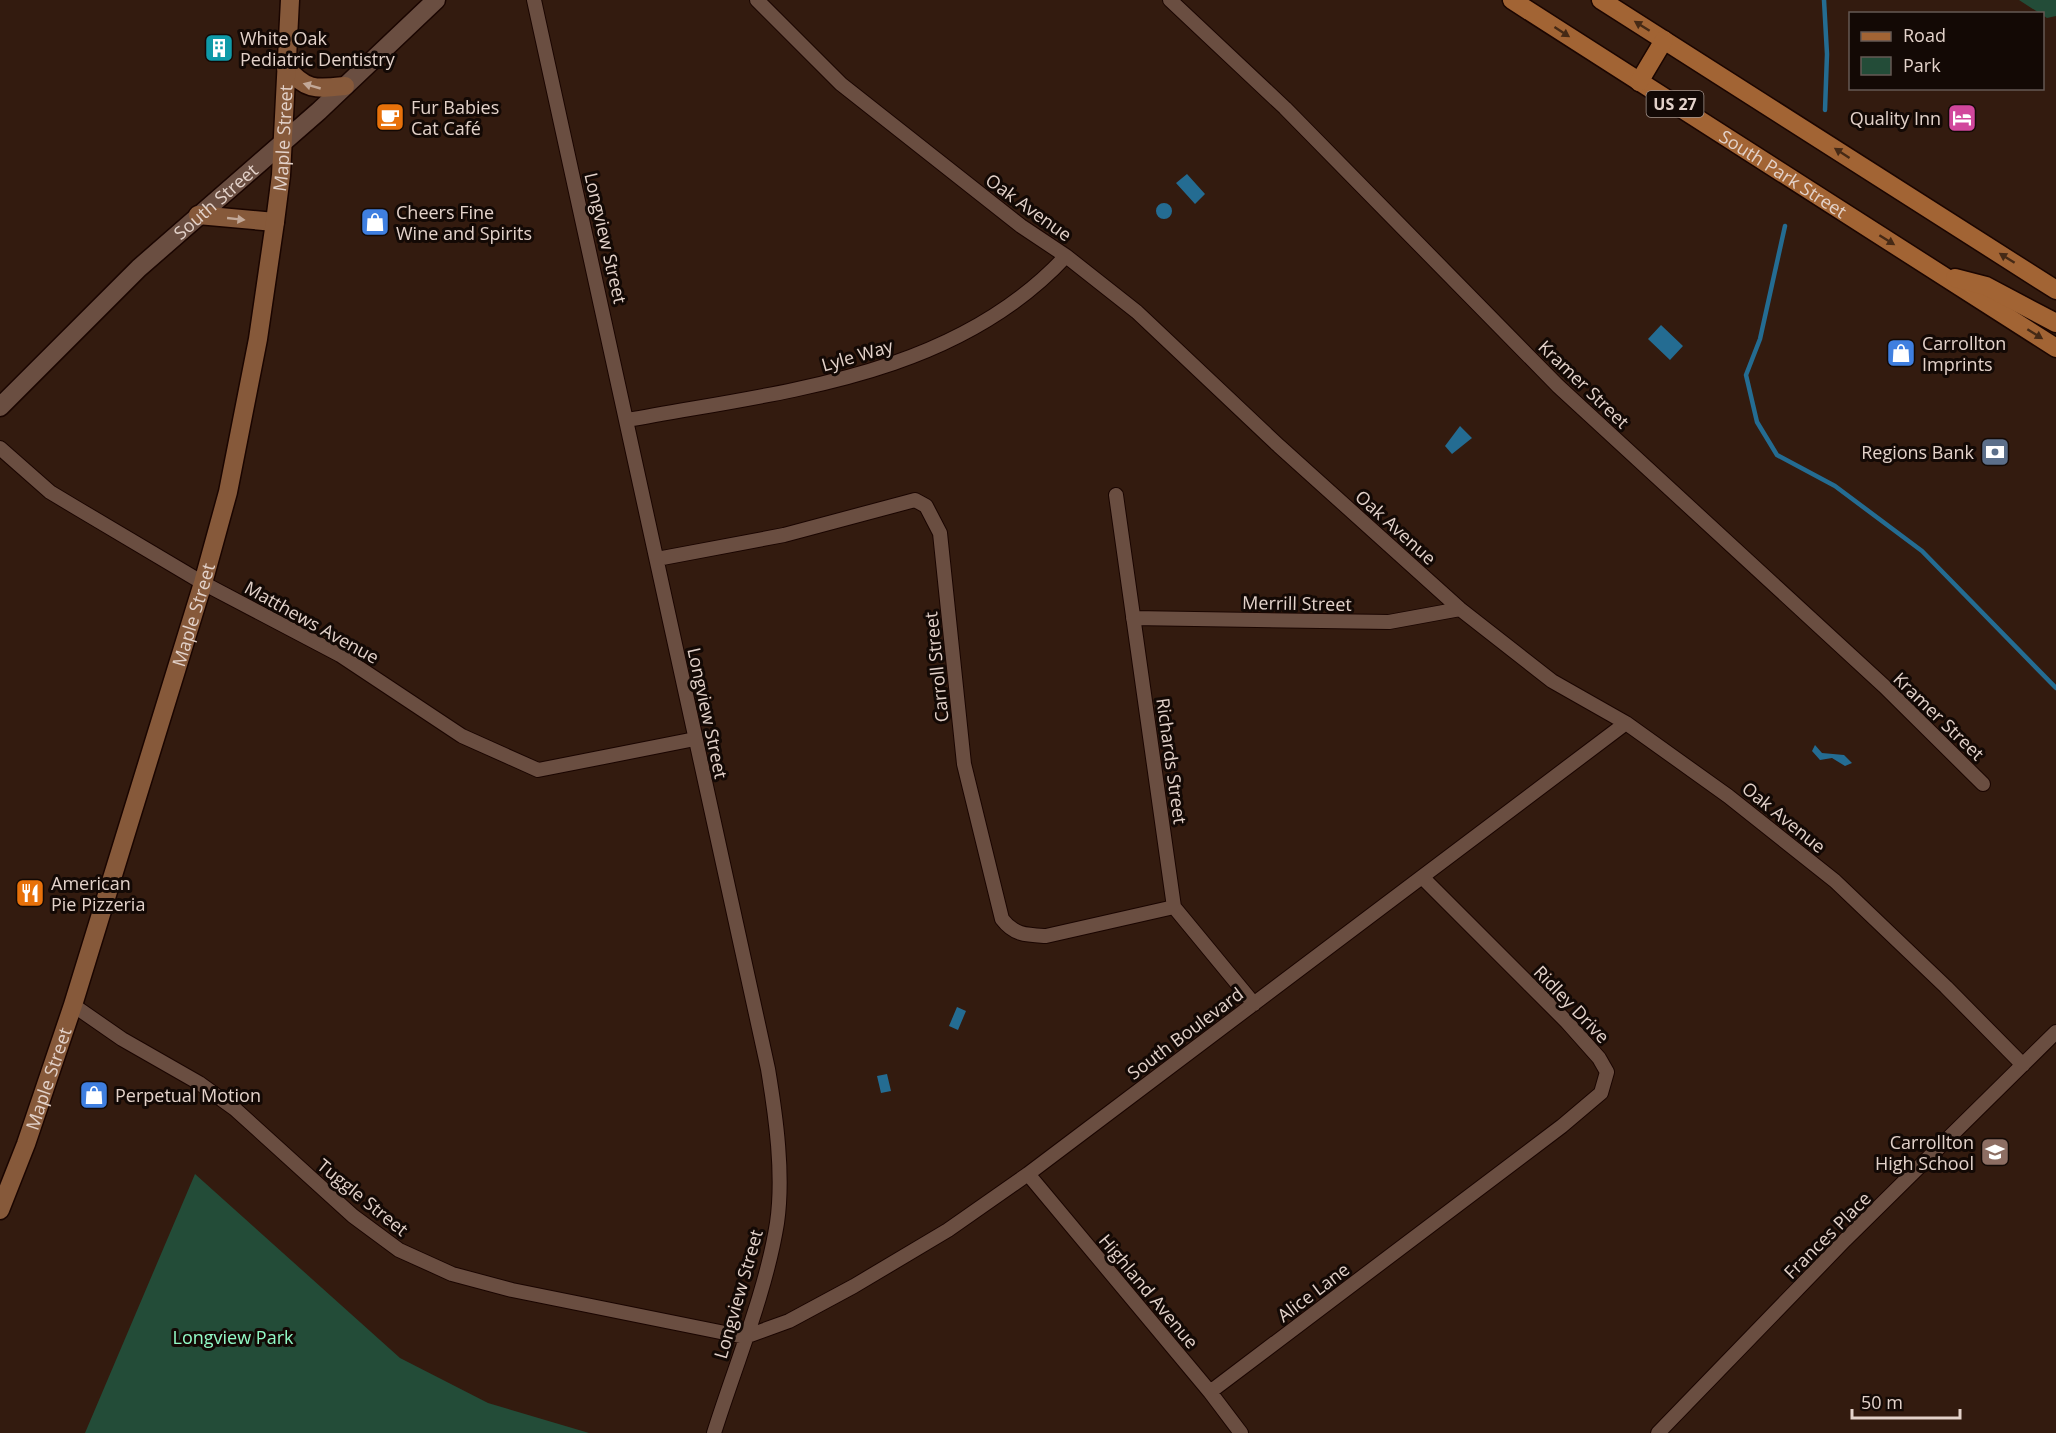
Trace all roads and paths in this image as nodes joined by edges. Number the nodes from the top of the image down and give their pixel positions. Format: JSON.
{"nodes":[{"id":1,"x":290,"y":0,"type":"edge"},
{"id":2,"x":436,"y":0,"type":"edge"},
{"id":3,"x":534,"y":0,"type":"edge"},
{"id":4,"x":757,"y":0,"type":"edge"},
{"id":5,"x":1170,"y":0,"type":"edge"},
{"id":6,"x":1512,"y":0,"type":"edge"},
{"id":7,"x":1601,"y":0,"type":"edge"},
{"id":8,"x":1664,"y":40,"type":"junction"},
{"id":9,"x":286,"y":67,"type":"junction"},
{"id":10,"x":1639,"y":82,"type":"junction"},
{"id":11,"x":345,"y":86,"type":"junction"},
{"id":12,"x":282,"y":144,"type":"junction"},
{"id":13,"x":198,"y":215,"type":"junction"},
{"id":14,"x":275,"y":222,"type":"junction"},
{"id":15,"x":1066,"y":256,"type":"junction"},
{"id":16,"x":1939,"y":273,"type":"junction"},
{"id":17,"x":2056,"y":290,"type":"edge"},
{"id":18,"x":2056,"y":323,"type":"edge"},
{"id":19,"x":2056,"y":348,"type":"edge"},
{"id":20,"x":0,"y":407,"type":"edge"},
{"id":21,"x":628,"y":420,"type":"junction"},
{"id":22,"x":0,"y":448,"type":"edge"},
{"id":23,"x":1116,"y":495,"type":"dead end"},
{"id":24,"x":657,"y":559,"type":"junction"},
{"id":25,"x":203,"y":583,"type":"junction"},
{"id":26,"x":1460,"y":609,"type":"junction"},
{"id":27,"x":1133,"y":618,"type":"junction"},
{"id":28,"x":1626,"y":723,"type":"junction"},
{"id":29,"x":695,"y":739,"type":"junction"},
{"id":30,"x":1983,"y":784,"type":"dead end"},
{"id":31,"x":1423,"y":878,"type":"junction"},
{"id":32,"x":1174,"y":907,"type":"junction"},
{"id":33,"x":1254,"y":1004,"type":"junction"},
{"id":34,"x":73,"y":1005,"type":"junction"},
{"id":35,"x":2056,"y":1032,"type":"edge"},
{"id":36,"x":2023,"y":1065,"type":"junction"},
{"id":37,"x":1028,"y":1174,"type":"junction"},
{"id":38,"x":0,"y":1210,"type":"edge"},
{"id":39,"x":1438,"y":1220,"type":"joint"},
{"id":40,"x":745,"y":1337,"type":"junction"},
{"id":41,"x":1210,"y":1392,"type":"junction"},
{"id":42,"x":714,"y":1433,"type":"edge"},
{"id":43,"x":1241,"y":1433,"type":"edge"},
{"id":44,"x":1658,"y":1433,"type":"edge"}],
"edges":[{"from":1,"to":9,"type":"main road","name":"Maple Street"},
{"from":2,"to":11,"type":"street","name":"South Street"},
{"from":3,"to":21,"type":"street","name":"Longview Street"},
{"from":4,"to":15,"type":"street","name":"Oak Avenue"},
{"from":5,"to":30,"type":"street","name":"Kramer Street"},
{"from":6,"to":10,"type":"main road","name":"South Park Street","number":"US 27","one_way":true},
{"from":8,"to":7,"type":"main road","number":"US 27","one_way":true},
{"from":8,"to":10,"type":"main road"},
{"from":17,"to":8,"type":"main road","number":"US 27","one_way":true},
{"from":11,"to":9,"type":"main road","one_way":true},
{"from":9,"to":12,"type":"main road","name":"Maple Street"},
{"from":10,"to":16,"type":"main road","name":"South Park Street","number":"US 27","one_way":true},
{"from":11,"to":12,"type":"street","name":"South Street"},
{"from":12,"to":13,"type":"street","name":"South Street"},
{"from":12,"to":14,"type":"main road","name":"Maple Street"},
{"from":13,"to":14,"type":"main road","one_way":true},
{"from":13,"to":20,"type":"street","name":"South Street"},
{"from":14,"to":25,"type":"main road","name":"Maple Street"},
{"from":15,"to":21,"type":"street","name":"Lyle Way"},
{"from":15,"to":26,"type":"street","name":"Oak Avenue"},
{"from":16,"to":18,"type":"main road"},
{"from":16,"to":19,"type":"main road","name":"South Park Street","number":"US 27","one_way":true},
{"from":21,"to":24,"type":"street","name":"Longview Street"},
{"from":22,"to":25,"type":"street","name":"Matthews Avenue"},
{"from":23,"to":27,"type":"street","name":"Richards Street"},
{"from":24,"to":29,"type":"street","name":"Longview Street"},
{"from":24,"to":32,"type":"street","name":"Carroll Street"},
{"from":25,"to":29,"type":"street","name":"Matthews Avenue"},
{"from":25,"to":34,"type":"main road","name":"Maple Street"},
{"from":26,"to":27,"type":"street","name":"Merrill Street"},
{"from":26,"to":28,"type":"street","name":"Oak Avenue"},
{"from":27,"to":32,"type":"street","name":"Richards Street"},
{"from":28,"to":31,"type":"street","name":"South Boulevard"},
{"from":28,"to":36,"type":"street","name":"Oak Avenue"},
{"from":29,"to":40,"type":"street","name":"Longview Street"},
{"from":31,"to":33,"type":"street","name":"South Boulevard"},
{"from":31,"to":39,"type":"street","name":"Ridley Drive"},
{"from":32,"to":33,"type":"street"},
{"from":33,"to":37,"type":"street","name":"South Boulevard"},
{"from":34,"to":38,"type":"main road","name":"Maple Street"},
{"from":34,"to":40,"type":"street","name":"Tuggle Street"},
{"from":35,"to":36,"type":"street","name":"Frances Place"},
{"from":36,"to":44,"type":"street","name":"Frances Place"},
{"from":37,"to":40,"type":"street","name":"South Boulevard"},
{"from":37,"to":41,"type":"street","name":"Highland Avenue"},
{"from":39,"to":41,"type":"street","name":"Alice Lane"},
{"from":40,"to":42,"type":"street","name":"Longview Street"},
{"from":41,"to":43,"type":"street","name":"Highland Avenue"}]}
